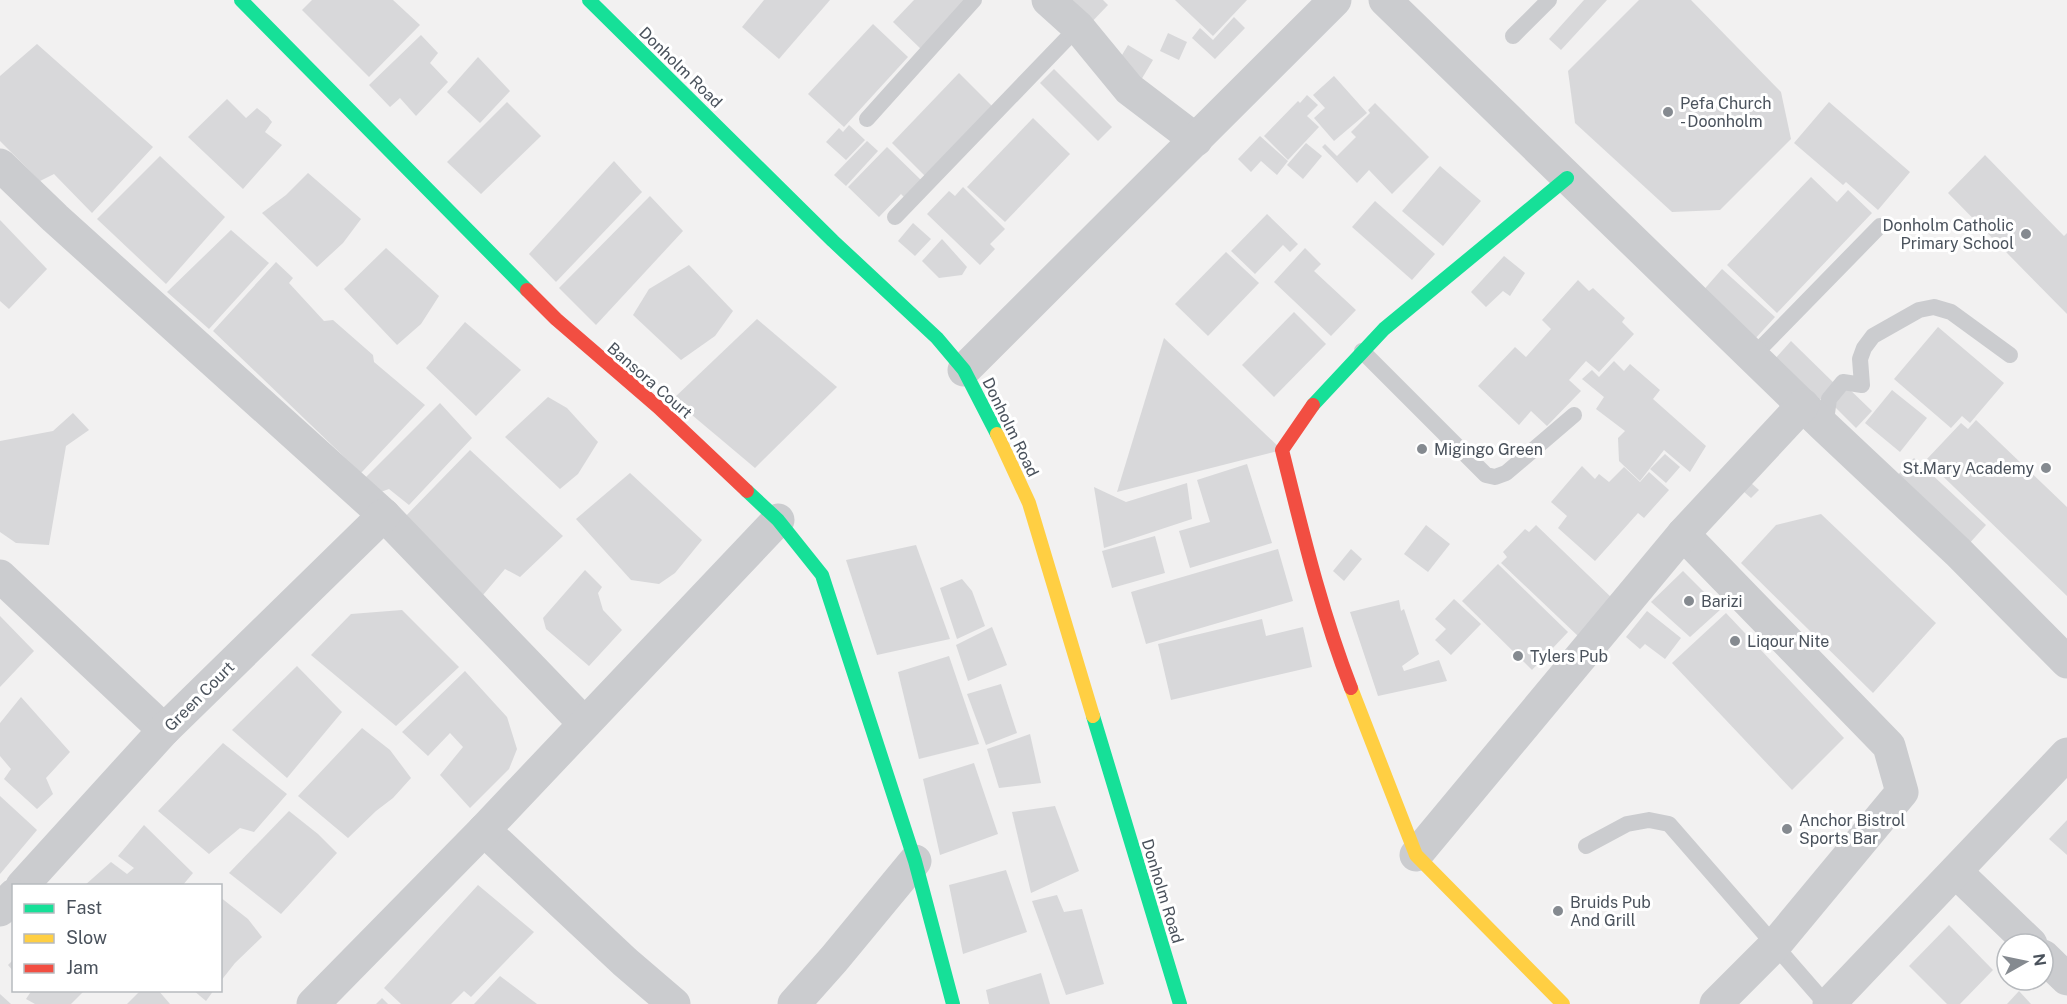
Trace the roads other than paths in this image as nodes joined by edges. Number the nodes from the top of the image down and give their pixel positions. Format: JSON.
{"nodes":[{"id":1,"x":241,"y":0,"type":"edge"},
{"id":2,"x":589,"y":0,"type":"edge"},
{"id":3,"x":975,"y":0,"type":"edge"},
{"id":4,"x":1048,"y":0,"type":"edge"},
{"id":5,"x":1335,"y":0,"type":"edge"},
{"id":6,"x":1385,"y":0,"type":"edge"},
{"id":7,"x":1549,"y":0,"type":"edge"},
{"id":8,"x":1078,"y":27,"type":"junction"},
{"id":9,"x":1513,"y":36,"type":"dead end"},
{"id":10,"x":867,"y":119,"type":"dead end"},
{"id":11,"x":1196,"y":140,"type":"junction"},
{"id":12,"x":0,"y":165,"type":"edge"},
{"id":13,"x":1567,"y":178,"type":"junction"},
{"id":14,"x":895,"y":217,"type":"dead end"},
{"id":15,"x":1880,"y":226,"type":"dead end"},
{"id":16,"x":1362,"y":351,"type":"junction"},
{"id":17,"x":2010,"y":355,"type":"dead end"},
{"id":18,"x":1752,"y":357,"type":"junction"},
{"id":19,"x":964,"y":370,"type":"junction"},
{"id":20,"x":1574,"y":415,"type":"dead end"},
{"id":21,"x":1814,"y":416,"type":"junction"},
{"id":22,"x":384,"y":515,"type":"junction"},
{"id":23,"x":778,"y":520,"type":"junction"},
{"id":24,"x":1683,"y":534,"type":"junction"},
{"id":25,"x":0,"y":576,"type":"edge"},
{"id":26,"x":2067,"y":662,"type":"edge"},
{"id":27,"x":584,"y":723,"type":"junction"},
{"id":28,"x":164,"y":730,"type":"junction"},
{"id":29,"x":2067,"y":754,"type":"edge"},
{"id":30,"x":484,"y":830,"type":"junction"},
{"id":31,"x":1586,"y":846,"type":"dead end"},
{"id":32,"x":1416,"y":855,"type":"junction"},
{"id":33,"x":915,"y":861,"type":"junction"},
{"id":34,"x":1956,"y":872,"type":"junction"},
{"id":35,"x":23,"y":884,"type":"edge"},
{"id":36,"x":12,"y":897,"type":"edge"},
{"id":37,"x":0,"y":909,"type":"edge"},
{"id":38,"x":2018,"y":932,"type":"edge"},
{"id":39,"x":1775,"y":945,"type":"junction"},
{"id":40,"x":2055,"y":968,"type":"edge"},
{"id":41,"x":2067,"y":979,"type":"edge"},
{"id":42,"x":313,"y":1004,"type":"edge"},
{"id":43,"x":674,"y":1004,"type":"edge"},
{"id":44,"x":794,"y":1004,"type":"edge"},
{"id":45,"x":953,"y":1004,"type":"edge"},
{"id":46,"x":1180,"y":1004,"type":"edge"},
{"id":47,"x":1563,"y":1004,"type":"edge"},
{"id":48,"x":1716,"y":1004,"type":"edge"},
{"id":49,"x":1827,"y":1004,"type":"edge"}],
"edges":[{"from":1,"to":23,"type":"street","name":"Bansora Court"},
{"from":2,"to":19,"type":"street","name":"Donholm Road"},
{"from":3,"to":10,"type":"lane"},
{"from":4,"to":8,"type":"street"},
{"from":5,"to":11,"type":"street"},
{"from":6,"to":13,"type":"street"},
{"from":7,"to":9,"type":"lane"},
{"from":8,"to":11,"type":"street"},
{"from":8,"to":14,"type":"lane"},
{"from":11,"to":19,"type":"street"},
{"from":12,"to":22,"type":"street"},
{"from":13,"to":16,"type":"street"},
{"from":13,"to":18,"type":"street"},
{"from":15,"to":18,"type":"lane"},
{"from":16,"to":20,"type":"lane"},
{"from":16,"to":32,"type":"street"},
{"from":17,"to":21,"type":"lane"},
{"from":18,"to":21,"type":"street"},
{"from":19,"to":46,"type":"street","name":"Donholm Road"},
{"from":21,"to":24,"type":"street"},
{"from":21,"to":26,"type":"street"},
{"from":22,"to":27,"type":"street"},
{"from":22,"to":28,"type":"street","name":"Green Court"},
{"from":23,"to":27,"type":"street"},
{"from":23,"to":33,"type":"street","name":"Bansora Court"},
{"from":24,"to":32,"type":"street"},
{"from":24,"to":39,"type":"street"},
{"from":25,"to":28,"type":"street"},
{"from":27,"to":30,"type":"street"},
{"from":28,"to":35,"type":"street","name":"Green Court"},
{"from":29,"to":34,"type":"street"},
{"from":30,"to":42,"type":"street"},
{"from":30,"to":43,"type":"street"},
{"from":31,"to":39,"type":"lane"},
{"from":32,"to":47,"type":"street"},
{"from":33,"to":44,"type":"street"},
{"from":33,"to":45,"type":"street","name":"Bansora Court"},
{"from":34,"to":38,"type":"street"},
{"from":34,"to":49,"type":"street"},
{"from":36,"to":37,"type":"street"},
{"from":39,"to":48,"type":"street"},
{"from":39,"to":49,"type":"lane"},
{"from":40,"to":41,"type":"street"}]}
